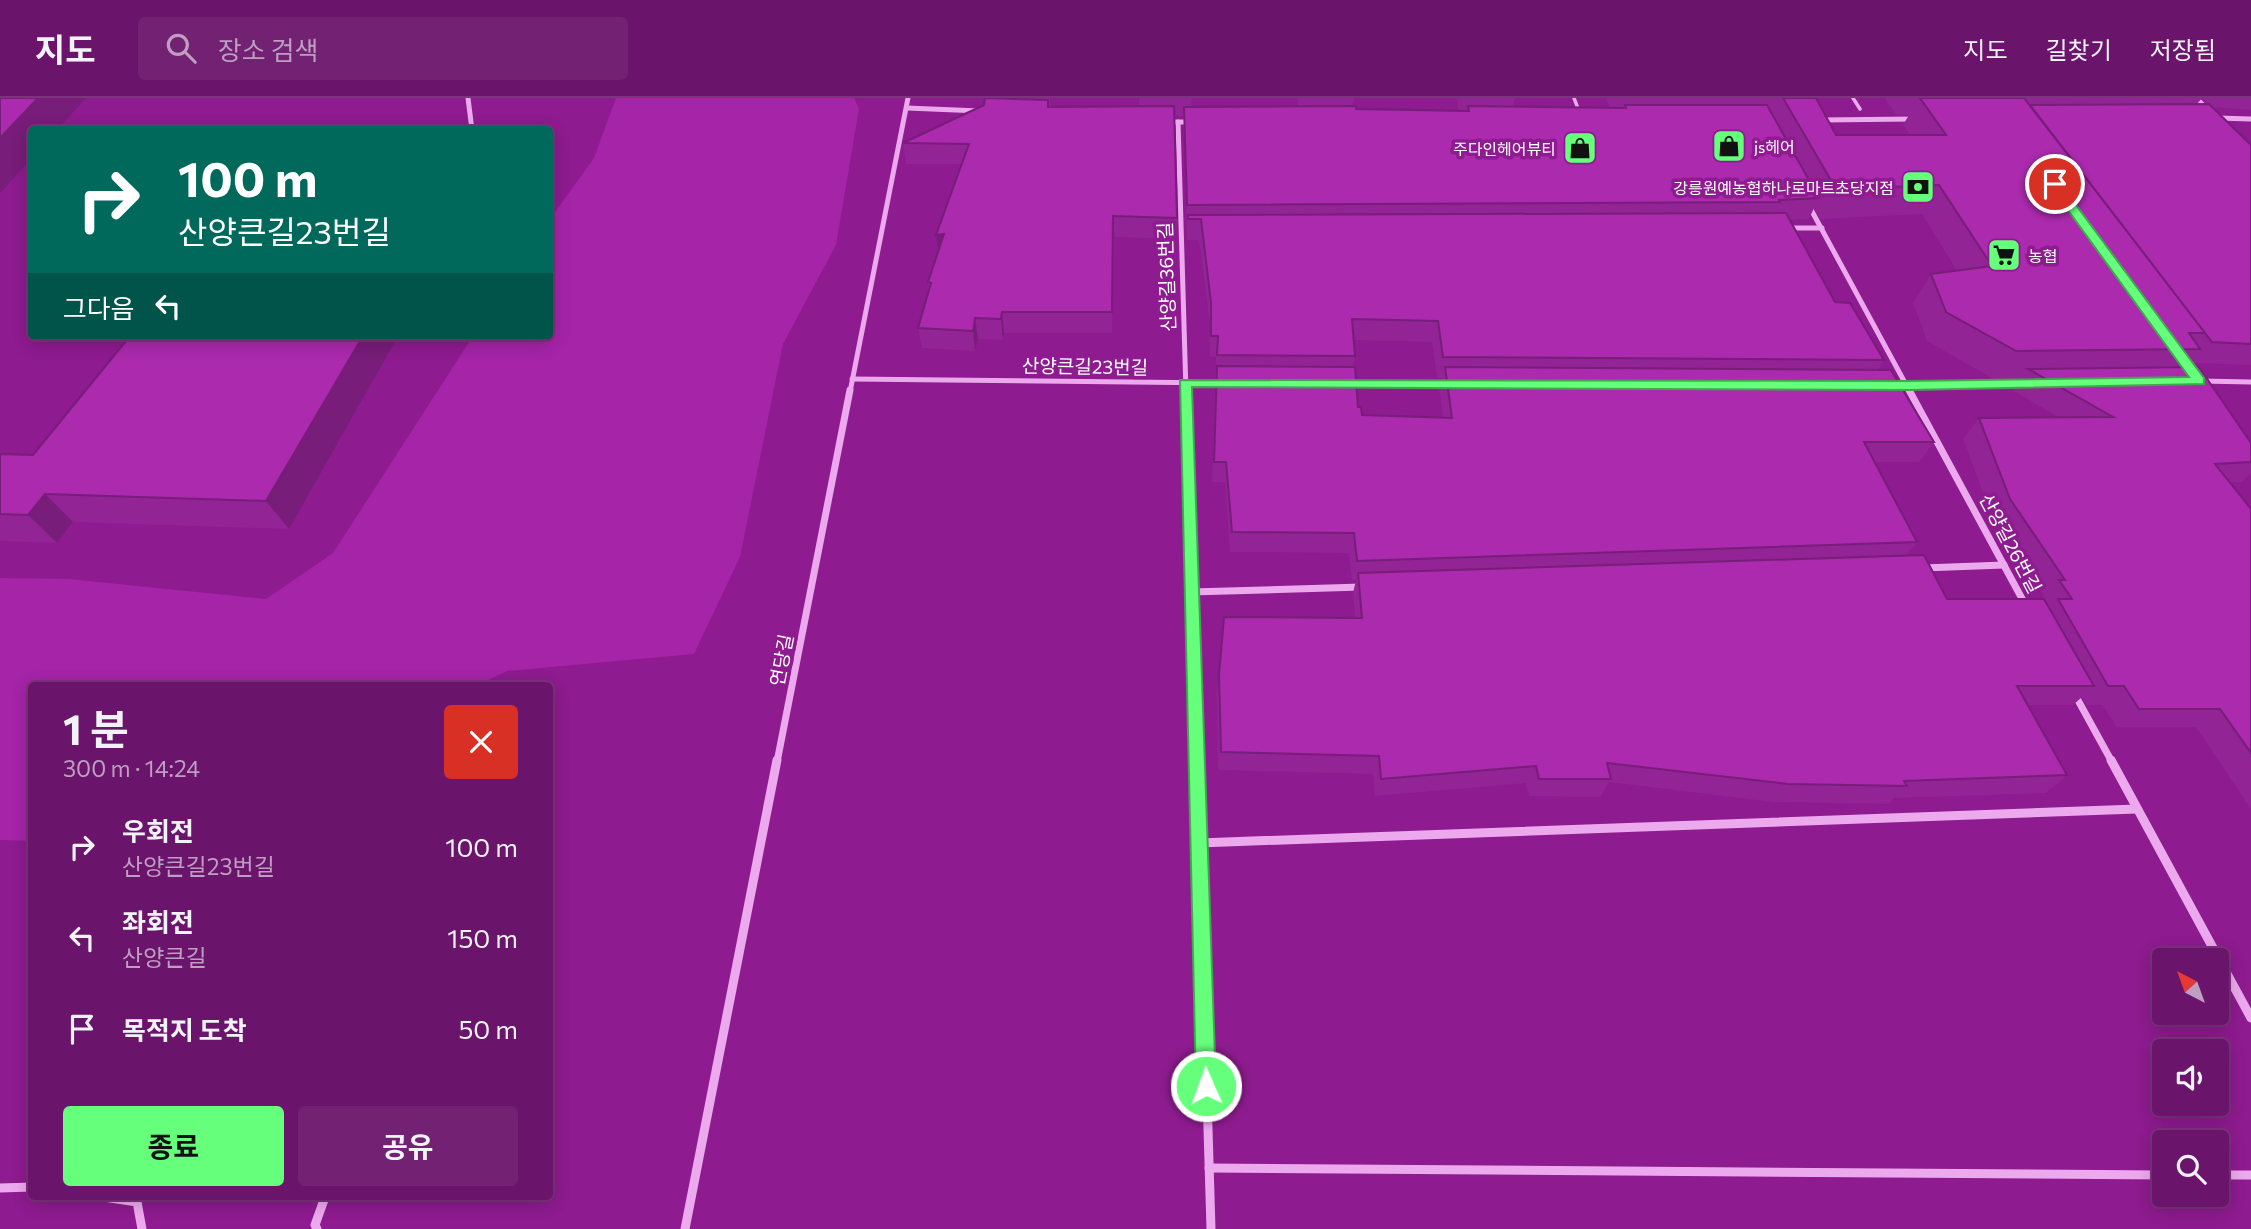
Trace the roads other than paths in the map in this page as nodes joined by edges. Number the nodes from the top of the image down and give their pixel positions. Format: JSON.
{"nodes":[{"id":1,"x":468,"y":98,"type":"edge"},
{"id":2,"x":908,"y":98,"type":"edge"},
{"id":3,"x":1574,"y":98,"type":"edge"},
{"id":4,"x":1853,"y":98,"type":"edge"},
{"id":5,"x":2196,"y":98,"type":"edge"},
{"id":6,"x":907,"y":108,"type":"junction"},
{"id":7,"x":1860,"y":109,"type":"dead end"},
{"id":8,"x":993,"y":112,"type":"edge"},
{"id":9,"x":2202,"y":118,"type":"edge"},
{"id":10,"x":2216,"y":118,"type":"junction"},
{"id":11,"x":2251,"y":118,"type":"edge"},
{"id":12,"x":1923,"y":119,"type":"edge"},
{"id":13,"x":1583,"y":120,"type":"edge"},
{"id":14,"x":1814,"y":120,"type":"edge"},
{"id":15,"x":1164,"y":122,"type":"edge"},
{"id":16,"x":1178,"y":122,"type":"junction"},
{"id":17,"x":1205,"y":122,"type":"edge"},
{"id":18,"x":472,"y":126,"type":"edge"},
{"id":19,"x":2225,"y":127,"type":"edge"},
{"id":20,"x":1801,"y":192,"type":"edge"},
{"id":21,"x":1822,"y":228,"type":"junction"},
{"id":22,"x":1780,"y":229,"type":"edge"},
{"id":23,"x":1181,"y":231,"type":"junction"},
{"id":24,"x":1195,"y":231,"type":"edge"},
{"id":25,"x":2191,"y":370,"type":"edge"},
{"id":26,"x":852,"y":379,"type":"junction"},
{"id":27,"x":2199,"y":381,"type":"junction"},
{"id":28,"x":2185,"y":382,"type":"edge"},
{"id":29,"x":2251,"y":382,"type":"edge"},
{"id":30,"x":1185,"y":383,"type":"junction"},
{"id":31,"x":1227,"y":383,"type":"edge"},
{"id":32,"x":1338,"y":384,"type":"edge"},
{"id":33,"x":1463,"y":384,"type":"edge"},
{"id":34,"x":2032,"y":384,"type":"edge"},
{"id":35,"x":1880,"y":386,"type":"edge"},
{"id":36,"x":1907,"y":386,"type":"junction"},
{"id":37,"x":2206,"y":391,"type":"edge"},
{"id":38,"x":2004,"y":565,"type":"junction"},
{"id":39,"x":1908,"y":569,"type":"edge"},
{"id":40,"x":1371,"y":586,"type":"edge"},
{"id":41,"x":1191,"y":592,"type":"junction"},
{"id":42,"x":2031,"y":614,"type":"edge"},
{"id":43,"x":2071,"y":687,"type":"edge"},
{"id":44,"x":2137,"y":809,"type":"junction"},
{"id":45,"x":1199,"y":843,"type":"junction"},
{"id":46,"x":2251,"y":1018,"type":"edge"},
{"id":47,"x":1209,"y":1168,"type":"junction"},
{"id":48,"x":2152,"y":1175,"type":"edge"},
{"id":49,"x":2229,"y":1175,"type":"edge"},
{"id":50,"x":2251,"y":1175,"type":"edge"},
{"id":51,"x":28,"y":1187,"type":"edge"},
{"id":52,"x":0,"y":1188,"type":"edge"},
{"id":53,"x":124,"y":1200,"type":"edge"},
{"id":54,"x":324,"y":1200,"type":"edge"},
{"id":55,"x":142,"y":1229,"type":"edge"},
{"id":56,"x":317,"y":1229,"type":"edge"},
{"id":57,"x":685,"y":1229,"type":"edge"},
{"id":58,"x":1211,"y":1229,"type":"edge"}],
"edges":[{"from":1,"to":18,"type":"street"},
{"from":2,"to":6,"type":"street","name":"연당길"},
{"from":3,"to":13,"type":"lane"},
{"from":4,"to":7,"type":"lane"},
{"from":5,"to":10,"type":"street"},
{"from":6,"to":8,"type":"street"},
{"from":6,"to":26,"type":"street","name":"연당길"},
{"from":9,"to":10,"type":"street"},
{"from":10,"to":11,"type":"street"},
{"from":10,"to":19,"type":"street"},
{"from":12,"to":14,"type":"street"},
{"from":15,"to":16,"type":"street"},
{"from":16,"to":17,"type":"street"},
{"from":16,"to":23,"type":"street","name":"산양길36번길"},
{"from":20,"to":21,"type":"street","name":"산양길26번길"},
{"from":21,"to":22,"type":"street"},
{"from":21,"to":36,"type":"street","name":"산양길26번길"},
{"from":23,"to":24,"type":"street"},
{"from":23,"to":30,"type":"street","name":"산양길36번길"},
{"from":25,"to":27,"type":"street"},
{"from":26,"to":30,"type":"street","name":"산양큰길23번길"},
{"from":26,"to":57,"type":"street","name":"연당길"},
{"from":27,"to":28,"type":"street"},
{"from":27,"to":29,"type":"street"},
{"from":27,"to":37,"type":"street"},
{"from":30,"to":31,"type":"street","name":"산양큰길23번길"},
{"from":30,"to":41,"type":"street","name":"산양길36번길"},
{"from":32,"to":33,"type":"street"},
{"from":34,"to":36,"type":"street"},
{"from":35,"to":36,"type":"street"},
{"from":36,"to":38,"type":"street","name":"산양길26번길"},
{"from":38,"to":39,"type":"street"},
{"from":38,"to":42,"type":"street","name":"산양길26번길"},
{"from":40,"to":41,"type":"street"},
{"from":41,"to":45,"type":"street","name":"산양길36번길"},
{"from":43,"to":44,"type":"street"},
{"from":44,"to":45,"type":"street"},
{"from":44,"to":46,"type":"street"},
{"from":45,"to":47,"type":"street","name":"산양길36번길"},
{"from":47,"to":48,"type":"street"},
{"from":47,"to":58,"type":"street","name":"산양길36번길"},
{"from":49,"to":50,"type":"street"},
{"from":51,"to":52,"type":"street"},
{"from":53,"to":55,"type":"street"},
{"from":54,"to":56,"type":"street"}]}
